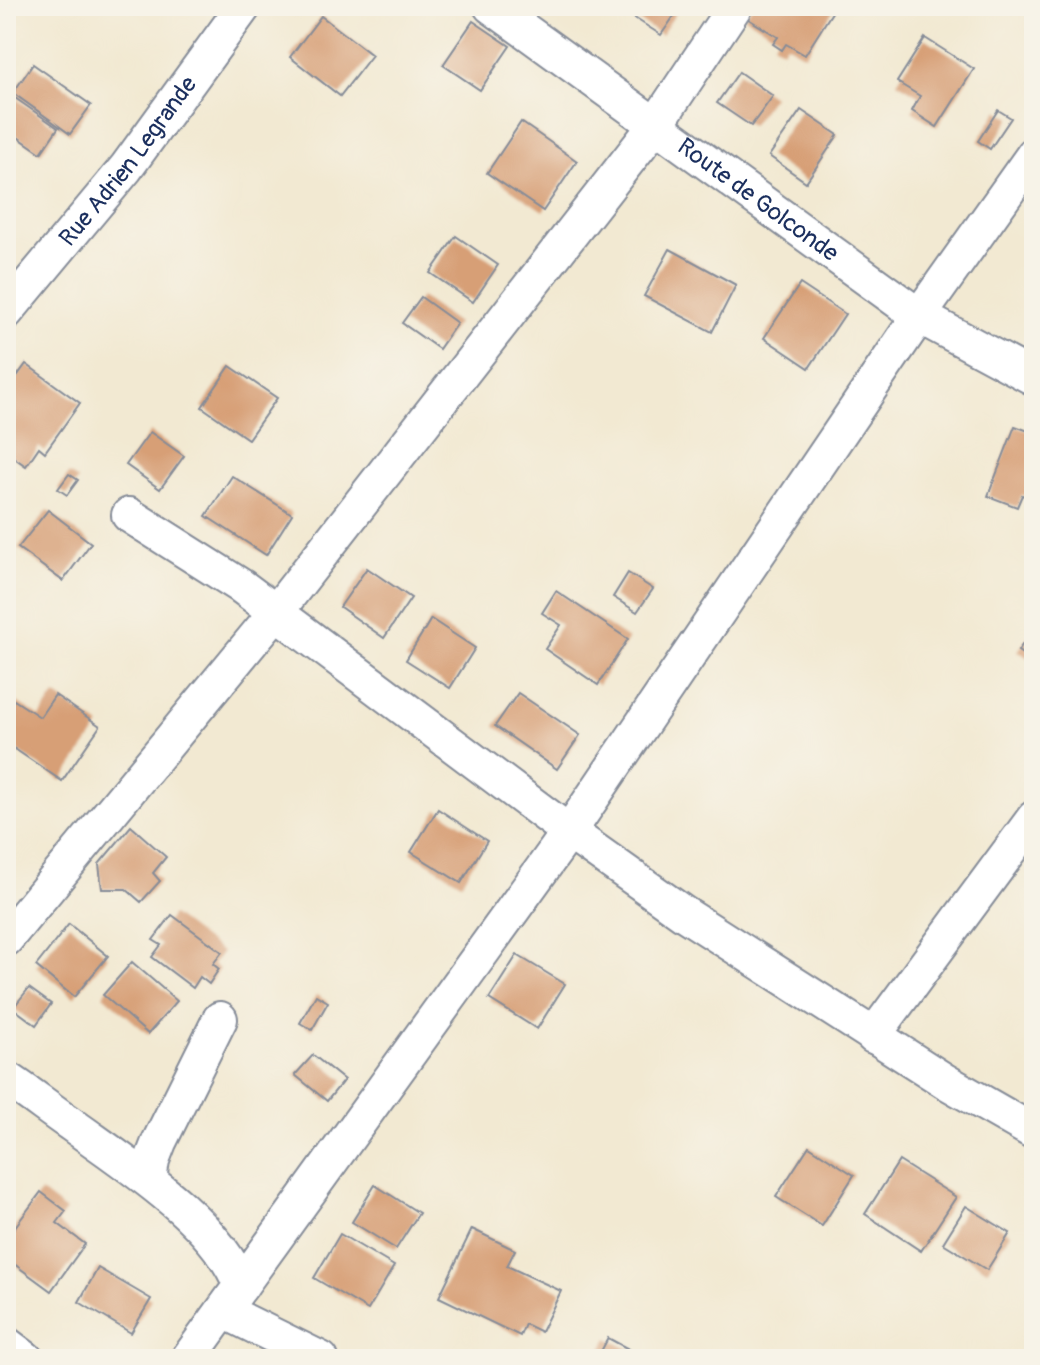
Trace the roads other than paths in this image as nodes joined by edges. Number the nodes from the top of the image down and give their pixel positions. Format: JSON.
{"nodes":[{"id":1,"x":244,"y":6,"type":"edge"},
{"id":2,"x":491,"y":6,"type":"edge"},
{"id":3,"x":735,"y":6,"type":"edge"},
{"id":4,"x":655,"y":126,"type":"junction"},
{"id":5,"x":1034,"y":154,"type":"edge"},
{"id":6,"x":6,"y":312,"type":"edge"},
{"id":7,"x":919,"y":316,"type":"junction"},
{"id":8,"x":1034,"y":378,"type":"edge"},
{"id":9,"x":129,"y":515,"type":"dead end"},
{"id":10,"x":276,"y":612,"type":"junction"},
{"id":11,"x":1034,"y":818,"type":"edge"},
{"id":12,"x":569,"y":832,"type":"junction"},
{"id":13,"x":6,"y":939,"type":"edge"},
{"id":14,"x":220,"y":1019,"type":"dead end"},
{"id":15,"x":873,"y":1036,"type":"junction"},
{"id":16,"x":6,"y":1078,"type":"edge"},
{"id":17,"x":1034,"y":1132,"type":"edge"},
{"id":18,"x":149,"y":1179,"type":"junction"},
{"id":19,"x":232,"y":1299,"type":"junction"},
{"id":20,"x":6,"y":1344,"type":"edge"},
{"id":21,"x":26,"y":1359,"type":"edge"},
{"id":22,"x":188,"y":1359,"type":"edge"},
{"id":23,"x":321,"y":1359,"type":"edge"}],
"edges":[{"from":1,"to":6,"type":"street","name":"Rue Adrien Legrande"},
{"from":2,"to":4,"type":"street","name":"Route de Golconde"},
{"from":3,"to":4,"type":"street"},
{"from":4,"to":7,"type":"street","name":"Route de Golconde"},
{"from":4,"to":10,"type":"street"},
{"from":5,"to":7,"type":"street"},
{"from":7,"to":8,"type":"street","name":"Route de Golconde"},
{"from":7,"to":12,"type":"street"},
{"from":9,"to":10,"type":"street"},
{"from":10,"to":12,"type":"street"},
{"from":10,"to":13,"type":"street"},
{"from":11,"to":15,"type":"street"},
{"from":12,"to":15,"type":"street"},
{"from":12,"to":19,"type":"street"},
{"from":14,"to":18,"type":"street"},
{"from":15,"to":17,"type":"street"},
{"from":16,"to":18,"type":"street"},
{"from":18,"to":19,"type":"street"},
{"from":19,"to":22,"type":"street"},
{"from":19,"to":23,"type":"street"},
{"from":20,"to":21,"type":"street"}]}
